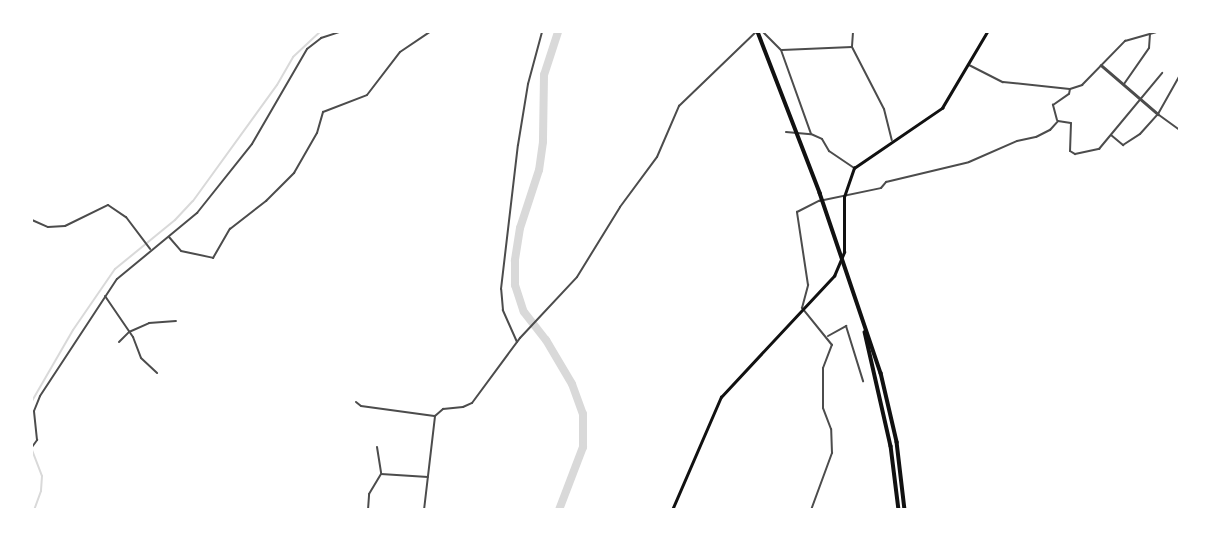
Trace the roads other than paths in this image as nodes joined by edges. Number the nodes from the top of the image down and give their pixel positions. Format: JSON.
{"nodes":[{"id":1,"x":339,"y":32,"type":"edge"},
{"id":2,"x":430,"y":32,"type":"edge"},
{"id":3,"x":542,"y":32,"type":"edge"},
{"id":4,"x":759,"y":32,"type":"edge"},
{"id":5,"x":853,"y":32,"type":"edge"},
{"id":6,"x":987,"y":32,"type":"edge"},
{"id":7,"x":1150,"y":32,"type":"edge"},
{"id":8,"x":1156,"y":32,"type":"edge"},
{"id":9,"x":852,"y":47,"type":"junction"},
{"id":10,"x":781,"y":50,"type":"junction"},
{"id":11,"x":969,"y":65,"type":"junction"},
{"id":12,"x":1101,"y":65,"type":"junction"},
{"id":13,"x":1162,"y":73,"type":"dead end"},
{"id":14,"x":1180,"y":75,"type":"edge"},
{"id":15,"x":1124,"y":84,"type":"junction"},
{"id":16,"x":1070,"y":89,"type":"junction"},
{"id":17,"x":1141,"y":99,"type":"junction"},
{"id":18,"x":1158,"y":114,"type":"junction"},
{"id":19,"x":1058,"y":121,"type":"junction"},
{"id":20,"x":1180,"y":130,"type":"edge"},
{"id":21,"x":786,"y":132,"type":"dead end"},
{"id":22,"x":811,"y":134,"type":"junction"},
{"id":23,"x":1111,"y":135,"type":"junction"},
{"id":24,"x":892,"y":141,"type":"junction"},
{"id":25,"x":854,"y":168,"type":"junction"},
{"id":26,"x":844,"y":197,"type":"junction"},
{"id":27,"x":32,"y":220,"type":"edge"},
{"id":28,"x":169,"y":237,"type":"junction"},
{"id":29,"x":150,"y":250,"type":"junction"},
{"id":30,"x":105,"y":296,"type":"junction"},
{"id":31,"x":855,"y":296,"type":"junction"},
{"id":32,"x":805,"y":310,"type":"junction"},
{"id":33,"x":176,"y":321,"type":"dead end"},
{"id":34,"x":129,"y":332,"type":"junction"},
{"id":35,"x":827,"y":337,"type":"junction"},
{"id":36,"x":119,"y":342,"type":"dead end"},
{"id":37,"x":517,"y":342,"type":"junction"},
{"id":38,"x":157,"y":373,"type":"dead end"},
{"id":39,"x":863,"y":381,"type":"dead end"},
{"id":40,"x":356,"y":402,"type":"dead end"},
{"id":41,"x":435,"y":416,"type":"junction"},
{"id":42,"x":32,"y":447,"type":"edge"},
{"id":43,"x":377,"y":447,"type":"dead end"},
{"id":44,"x":381,"y":474,"type":"junction"},
{"id":45,"x":428,"y":477,"type":"junction"},
{"id":46,"x":368,"y":509,"type":"edge"},
{"id":47,"x":424,"y":509,"type":"edge"},
{"id":48,"x":672,"y":509,"type":"edge"},
{"id":49,"x":811,"y":509,"type":"edge"},
{"id":50,"x":899,"y":509,"type":"edge"},
{"id":51,"x":905,"y":509,"type":"edge"}],
"edges":[{"from":1,"to":28,"type":"street"},
{"from":2,"to":28,"type":"street"},
{"from":3,"to":37,"type":"street"},
{"from":4,"to":10,"type":"street"},
{"from":4,"to":31,"type":"highway"},
{"from":4,"to":37,"type":"street"},
{"from":5,"to":9,"type":"street"},
{"from":6,"to":11,"type":"main road"},
{"from":7,"to":8,"type":"street"},
{"from":7,"to":12,"type":"street"},
{"from":7,"to":15,"type":"street"},
{"from":9,"to":10,"type":"street"},
{"from":9,"to":24,"type":"street"},
{"from":10,"to":22,"type":"street"},
{"from":11,"to":16,"type":"street"},
{"from":11,"to":24,"type":"main road"},
{"from":12,"to":15,"type":"street"},
{"from":12,"to":16,"type":"street"},
{"from":13,"to":17,"type":"street"},
{"from":14,"to":18,"type":"street"},
{"from":15,"to":17,"type":"street"},
{"from":16,"to":19,"type":"street"},
{"from":17,"to":18,"type":"street"},
{"from":17,"to":23,"type":"street"},
{"from":18,"to":20,"type":"street"},
{"from":18,"to":23,"type":"street"},
{"from":19,"to":23,"type":"street"},
{"from":19,"to":26,"type":"street"},
{"from":21,"to":22,"type":"street"},
{"from":22,"to":25,"type":"street"},
{"from":24,"to":25,"type":"main road"},
{"from":25,"to":26,"type":"main road"},
{"from":26,"to":32,"type":"main road"},
{"from":26,"to":32,"type":"street"},
{"from":27,"to":29,"type":"street"},
{"from":28,"to":29,"type":"street"},
{"from":29,"to":30,"type":"street"},
{"from":30,"to":34,"type":"street"},
{"from":30,"to":42,"type":"street"},
{"from":31,"to":50,"type":"highway"},
{"from":31,"to":51,"type":"highway"},
{"from":32,"to":35,"type":"street"},
{"from":32,"to":48,"type":"main road"},
{"from":33,"to":34,"type":"street"},
{"from":34,"to":36,"type":"street"},
{"from":34,"to":38,"type":"street"},
{"from":35,"to":39,"type":"street"},
{"from":35,"to":49,"type":"street"},
{"from":37,"to":41,"type":"street"},
{"from":40,"to":41,"type":"street"},
{"from":41,"to":45,"type":"street"},
{"from":43,"to":44,"type":"street"},
{"from":44,"to":45,"type":"street"},
{"from":44,"to":46,"type":"street"},
{"from":45,"to":47,"type":"street"}]}
